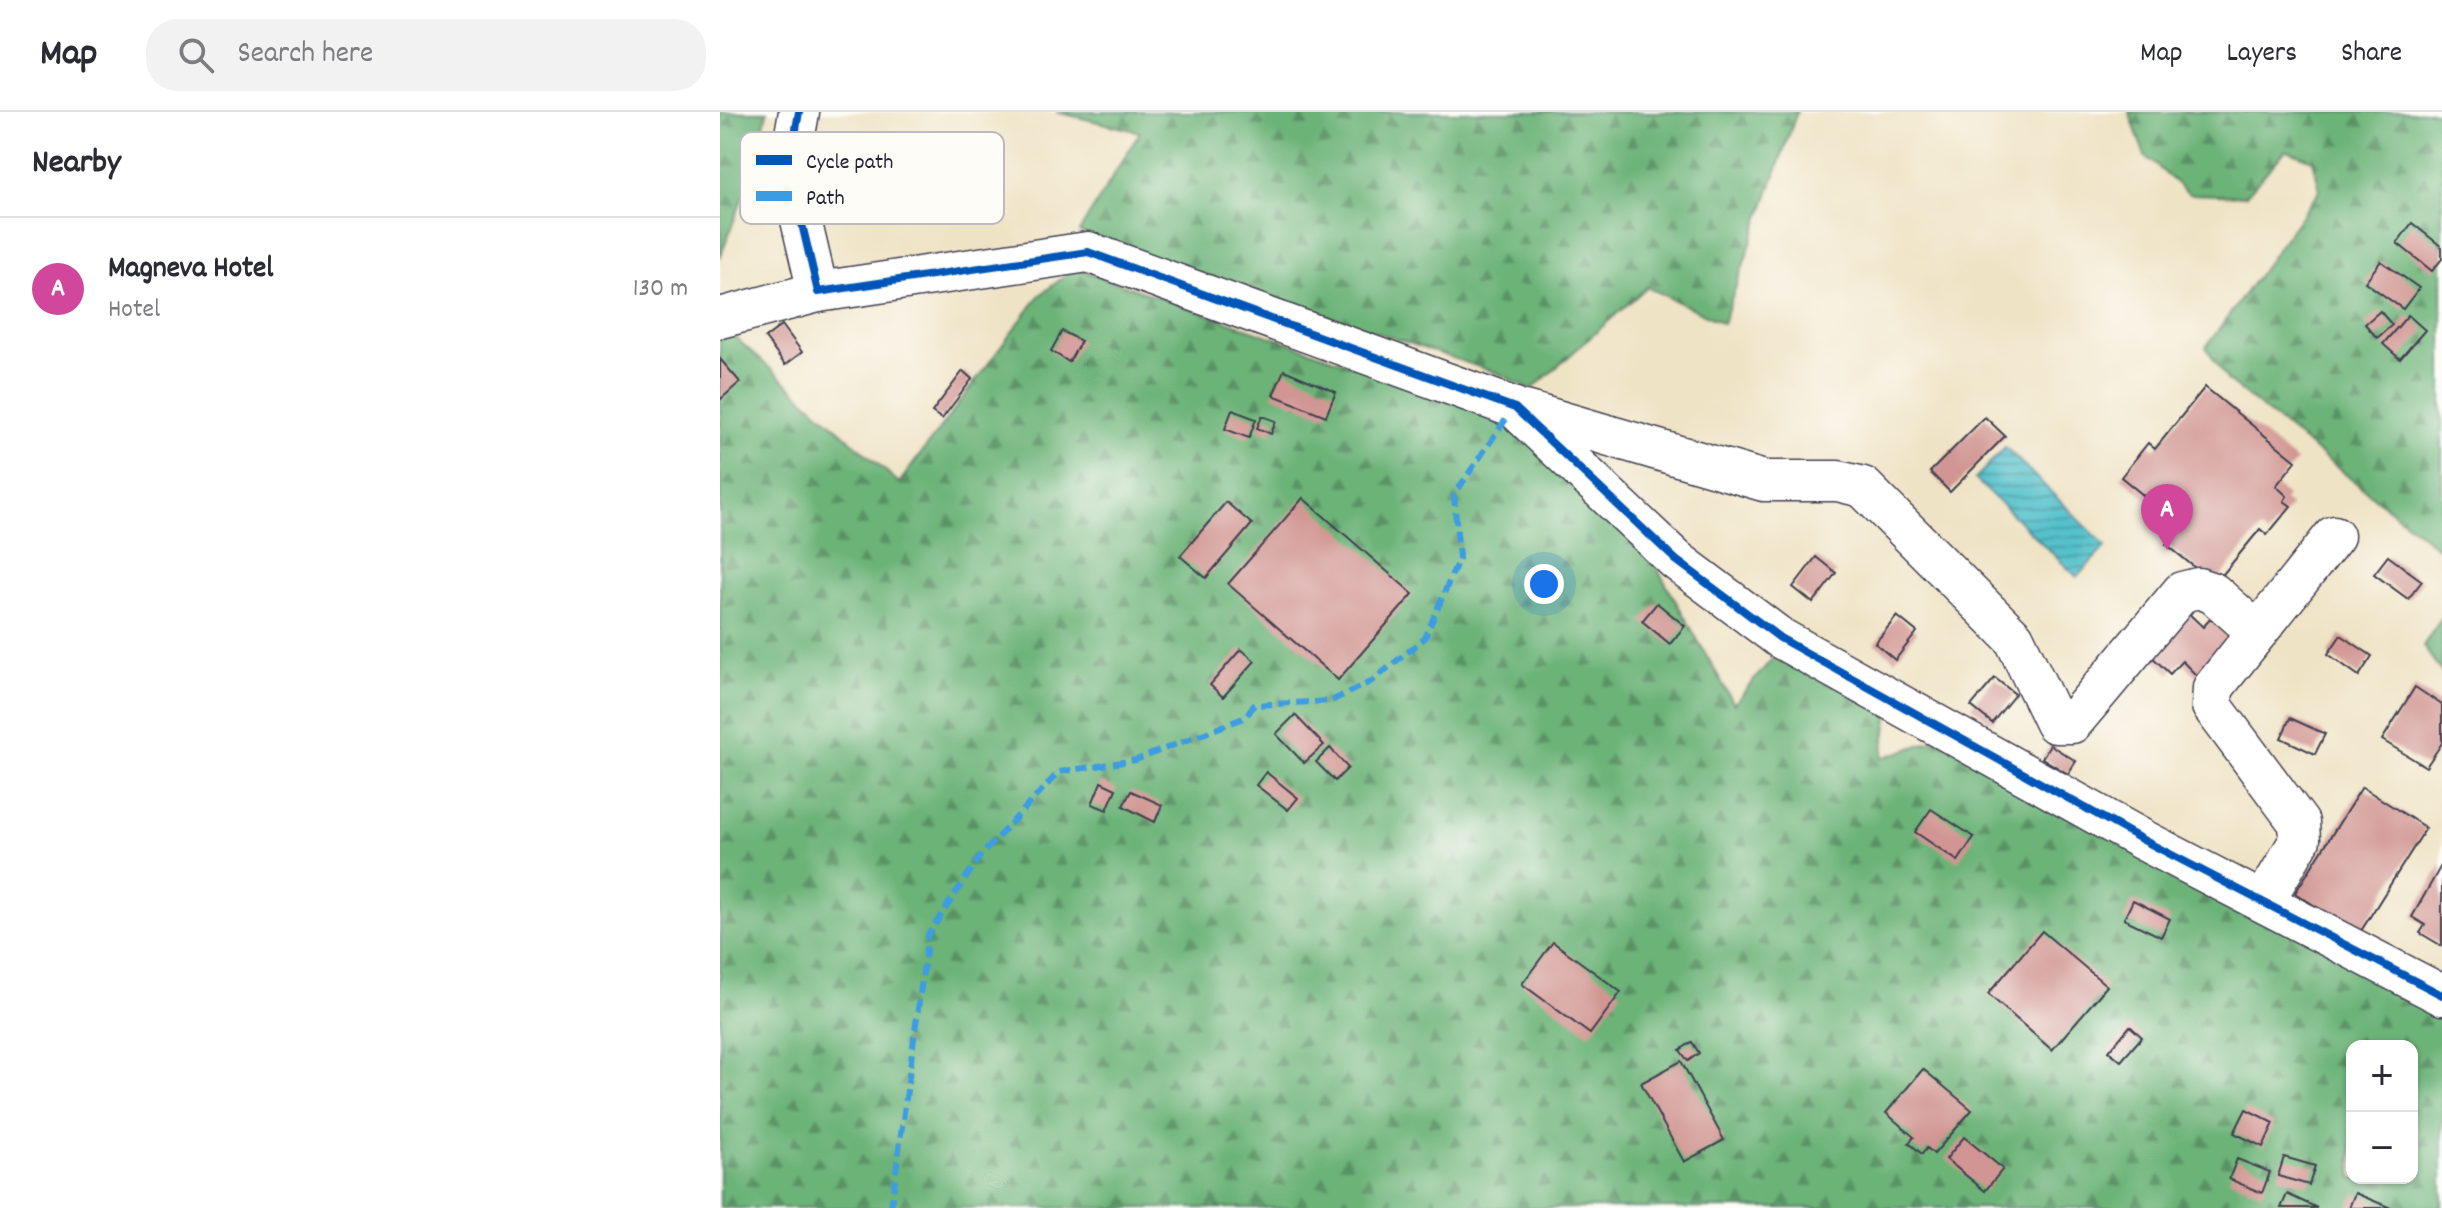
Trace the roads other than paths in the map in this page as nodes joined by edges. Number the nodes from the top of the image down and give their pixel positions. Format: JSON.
{"nodes":[{"id":1,"x":799,"y":112,"type":"edge"},
{"id":2,"x":795,"y":132,"type":"edge"},
{"id":3,"x":802,"y":224,"type":"edge"},
{"id":4,"x":818,"y":292,"type":"junction"},
{"id":5,"x":720,"y":318,"type":"edge"},
{"id":6,"x":1515,"y":408,"type":"junction"},
{"id":7,"x":2334,"y":536,"type":"dead end"},
{"id":8,"x":2257,"y":632,"type":"junction"},
{"id":9,"x":2055,"y":723,"type":"junction"},
{"id":10,"x":2025,"y":774,"type":"junction"},
{"id":11,"x":2264,"y":901,"type":"junction"},
{"id":12,"x":2442,"y":995,"type":"edge"}],
"edges":[{"from":1,"to":2,"type":"street"},
{"from":3,"to":4,"type":"street"},
{"from":4,"to":5,"type":"street"},
{"from":4,"to":6,"type":"street"},
{"from":6,"to":9,"type":"street"},
{"from":6,"to":10,"type":"street"},
{"from":7,"to":8,"type":"street"},
{"from":8,"to":9,"type":"street"},
{"from":8,"to":11,"type":"street"},
{"from":9,"to":10,"type":"street"},
{"from":10,"to":11,"type":"street"},
{"from":11,"to":12,"type":"street"}]}
